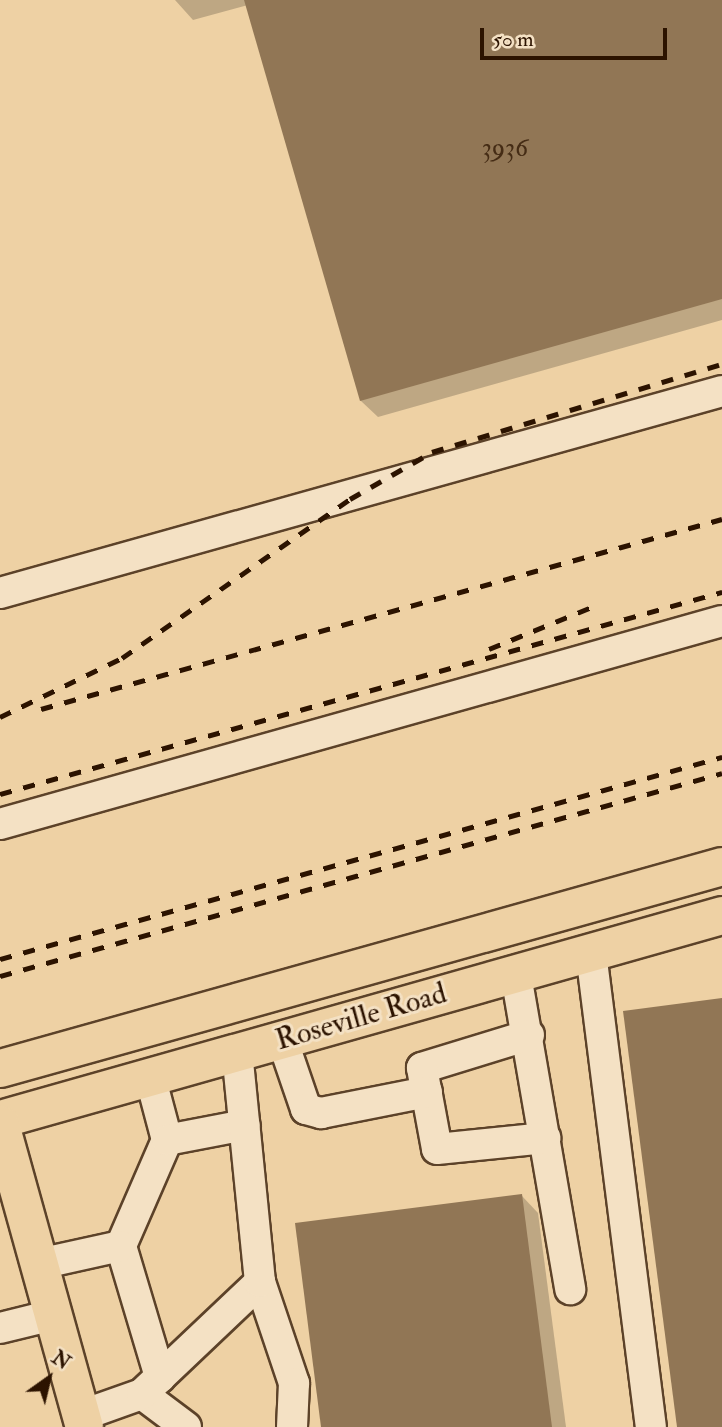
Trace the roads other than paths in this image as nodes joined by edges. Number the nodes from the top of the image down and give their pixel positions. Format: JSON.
{"nodes":[{"id":1,"x":722,"y":391,"type":"edge"},
{"id":2,"x":0,"y":593,"type":"edge"},
{"id":3,"x":722,"y":621,"type":"edge"},
{"id":4,"x":0,"y":824,"type":"edge"},
{"id":5,"x":722,"y":866,"type":"edge"},
{"id":6,"x":722,"y":915,"type":"edge"},
{"id":7,"x":591,"y":953,"type":"junction"},
{"id":8,"x":516,"y":975,"type":"junction"},
{"id":9,"x":529,"y":1035,"type":"junction"},
{"id":10,"x":282,"y":1039,"type":"junction"},
{"id":11,"x":237,"y":1052,"type":"junction"},
{"id":12,"x":0,"y":1068,"type":"edge"},
{"id":13,"x":149,"y":1076,"type":"junction"},
{"id":14,"x":427,"y":1092,"type":"junction"},
{"id":15,"x":0,"y":1119,"type":"edge"},
{"id":16,"x":0,"y":1124,"type":"edge"},
{"id":17,"x":245,"y":1125,"type":"junction"},
{"id":18,"x":545,"y":1138,"type":"junction"},
{"id":19,"x":167,"y":1140,"type":"junction"},
{"id":20,"x":10,"y":1198,"type":"edge"},
{"id":21,"x":121,"y":1246,"type":"junction"},
{"id":22,"x":39,"y":1264,"type":"junction"},
{"id":23,"x":260,"y":1282,"type":"junction"},
{"id":24,"x":569,"y":1290,"type":"dead end"},
{"id":25,"x":53,"y":1315,"type":"junction"},
{"id":26,"x":0,"y":1328,"type":"edge"},
{"id":27,"x":151,"y":1386,"type":"junction"},
{"id":28,"x":82,"y":1421,"type":"edge"},
{"id":29,"x":186,"y":1427,"type":"edge"},
{"id":30,"x":292,"y":1427,"type":"edge"},
{"id":31,"x":651,"y":1427,"type":"edge"}],
"edges":[{"from":1,"to":2,"type":"lane"},
{"from":3,"to":4,"type":"lane"},
{"from":5,"to":12,"type":"main road","name":"Roseville Road"},
{"from":6,"to":7,"type":"main road","name":"Roseville Road"},
{"from":7,"to":8,"type":"main road","name":"Roseville Road"},
{"from":7,"to":31,"type":"lane"},
{"from":8,"to":9,"type":"lane"},
{"from":8,"to":10,"type":"main road","name":"Roseville Road"},
{"from":9,"to":14,"type":"lane"},
{"from":9,"to":18,"type":"lane"},
{"from":10,"to":11,"type":"main road","name":"Roseville Road"},
{"from":10,"to":14,"type":"lane"},
{"from":11,"to":13,"type":"main road","name":"Roseville Road"},
{"from":11,"to":17,"type":"lane"},
{"from":13,"to":15,"type":"main road","name":"Roseville Road"},
{"from":13,"to":19,"type":"lane"},
{"from":14,"to":18,"type":"lane"},
{"from":16,"to":20,"type":"main road"},
{"from":17,"to":19,"type":"lane"},
{"from":17,"to":23,"type":"lane"},
{"from":18,"to":24,"type":"lane"},
{"from":19,"to":21,"type":"lane"},
{"from":20,"to":22,"type":"main road"},
{"from":21,"to":22,"type":"lane"},
{"from":21,"to":27,"type":"lane"},
{"from":22,"to":25,"type":"main road"},
{"from":23,"to":27,"type":"lane"},
{"from":23,"to":30,"type":"lane"},
{"from":25,"to":26,"type":"lane"},
{"from":25,"to":28,"type":"main road"},
{"from":27,"to":28,"type":"lane"},
{"from":27,"to":29,"type":"lane"}]}
